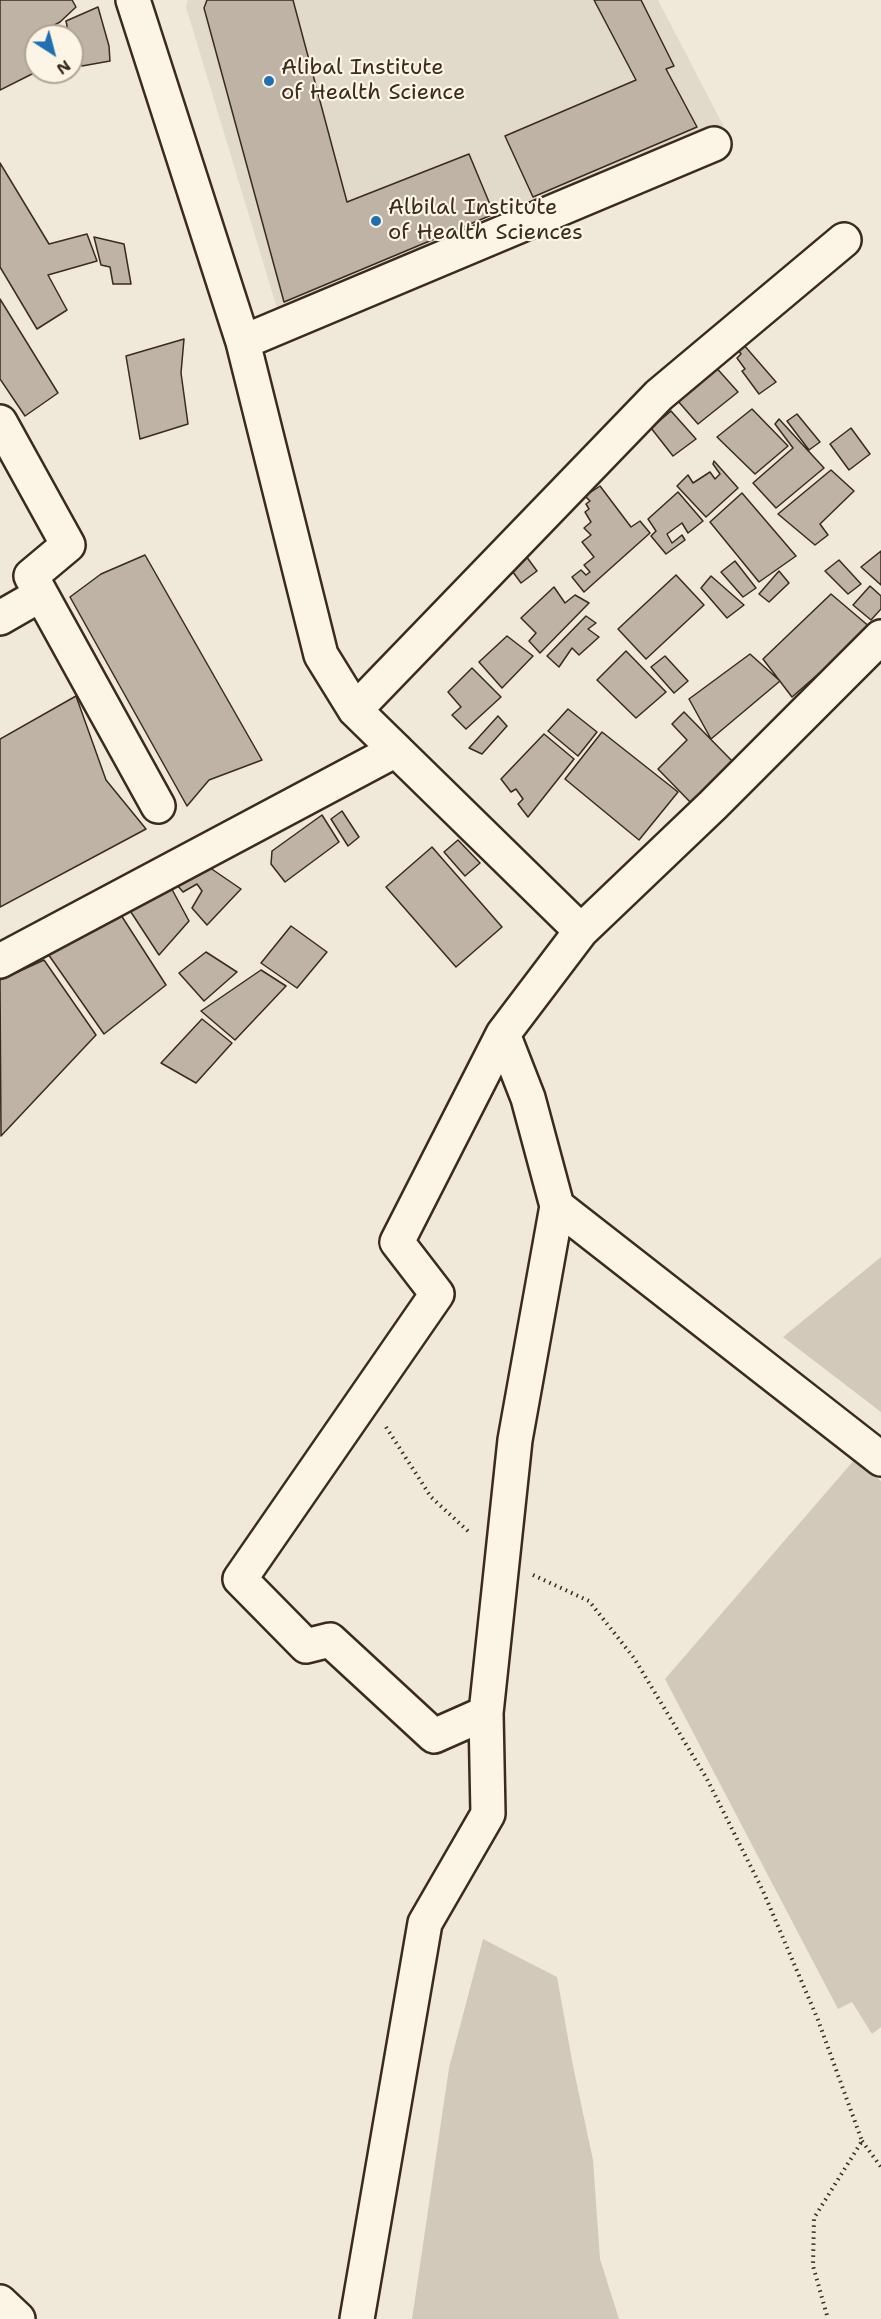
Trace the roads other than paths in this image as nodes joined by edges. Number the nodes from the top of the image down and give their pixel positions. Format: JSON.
{"nodes":[{"id":1,"x":133,"y":0,"type":"edge"},
{"id":2,"x":714,"y":144,"type":"dead end"},
{"id":3,"x":844,"y":240,"type":"dead end"},
{"id":4,"x":243,"y":342,"type":"junction"},
{"id":5,"x":0,"y":422,"type":"edge"},
{"id":6,"x":40,"y":595,"type":"junction"},
{"id":7,"x":0,"y":618,"type":"edge"},
{"id":8,"x":881,"y":637,"type":"edge"},
{"id":9,"x":355,"y":710,"type":"junction"},
{"id":10,"x":396,"y":750,"type":"junction"},
{"id":11,"x":158,"y":806,"type":"dead end"},
{"id":12,"x":581,"y":931,"type":"junction"},
{"id":13,"x":0,"y":960,"type":"edge"},
{"id":14,"x":503,"y":1034,"type":"junction"},
{"id":15,"x":557,"y":1206,"type":"junction"},
{"id":16,"x":881,"y":1459,"type":"edge"},
{"id":17,"x":486,"y":1713,"type":"junction"},
{"id":18,"x":0,"y":2302,"type":"edge"},
{"id":19,"x":18,"y":2319,"type":"edge"},
{"id":20,"x":357,"y":2319,"type":"edge"}],
"edges":[{"from":1,"to":4,"type":"street"},
{"from":2,"to":4,"type":"street"},
{"from":3,"to":9,"type":"street"},
{"from":4,"to":9,"type":"street"},
{"from":5,"to":6,"type":"street"},
{"from":6,"to":7,"type":"street"},
{"from":6,"to":11,"type":"street"},
{"from":8,"to":12,"type":"street"},
{"from":9,"to":10,"type":"street"},
{"from":10,"to":12,"type":"street"},
{"from":10,"to":13,"type":"street"},
{"from":12,"to":14,"type":"street"},
{"from":14,"to":15,"type":"street"},
{"from":14,"to":17,"type":"street"},
{"from":15,"to":16,"type":"street"},
{"from":15,"to":17,"type":"street"},
{"from":17,"to":20,"type":"street"},
{"from":18,"to":19,"type":"street"}]}
